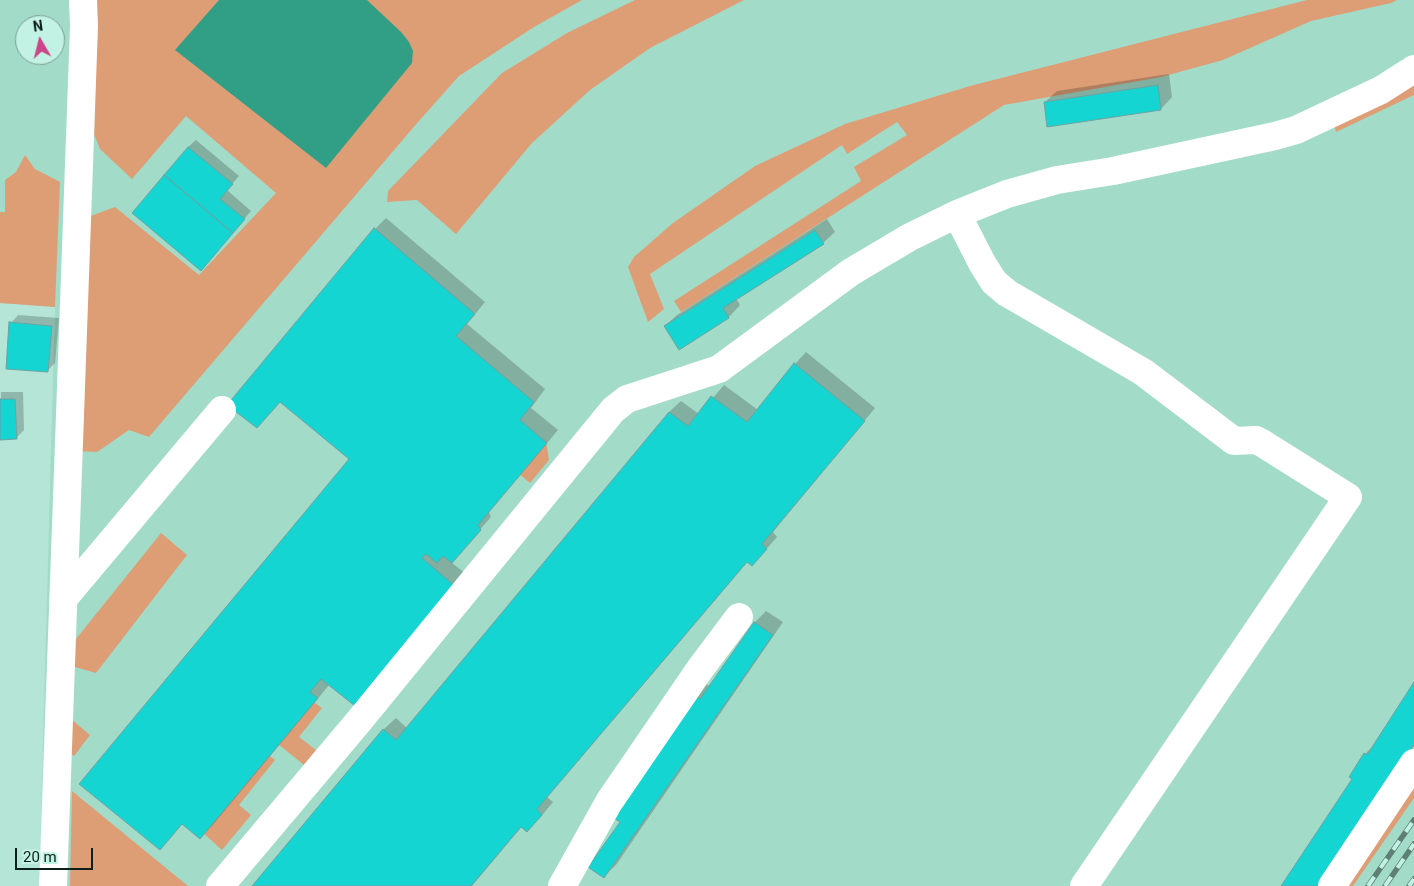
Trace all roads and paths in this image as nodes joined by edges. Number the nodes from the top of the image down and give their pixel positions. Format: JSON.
{"nodes":[{"id":1,"x":82,"y":0,"type":"edge"},
{"id":2,"x":1414,"y":69,"type":"edge"},
{"id":3,"x":957,"y":214,"type":"junction"},
{"id":4,"x":222,"y":410,"type":"dead end"},
{"id":5,"x":64,"y":598,"type":"junction"},
{"id":6,"x":739,"y":617,"type":"dead end"},
{"id":7,"x":1414,"y":763,"type":"edge"},
{"id":8,"x":53,"y":886,"type":"edge"},
{"id":9,"x":220,"y":886,"type":"edge"},
{"id":10,"x":562,"y":886,"type":"edge"},
{"id":11,"x":1084,"y":886,"type":"edge"},
{"id":12,"x":1332,"y":886,"type":"edge"}],
"edges":[{"from":1,"to":5,"type":"lane"},
{"from":2,"to":3,"type":"lane"},
{"from":3,"to":9,"type":"lane"},
{"from":3,"to":11,"type":"lane"},
{"from":4,"to":5,"type":"lane"},
{"from":5,"to":8,"type":"lane"},
{"from":6,"to":10,"type":"lane"},
{"from":7,"to":12,"type":"lane"}]}
